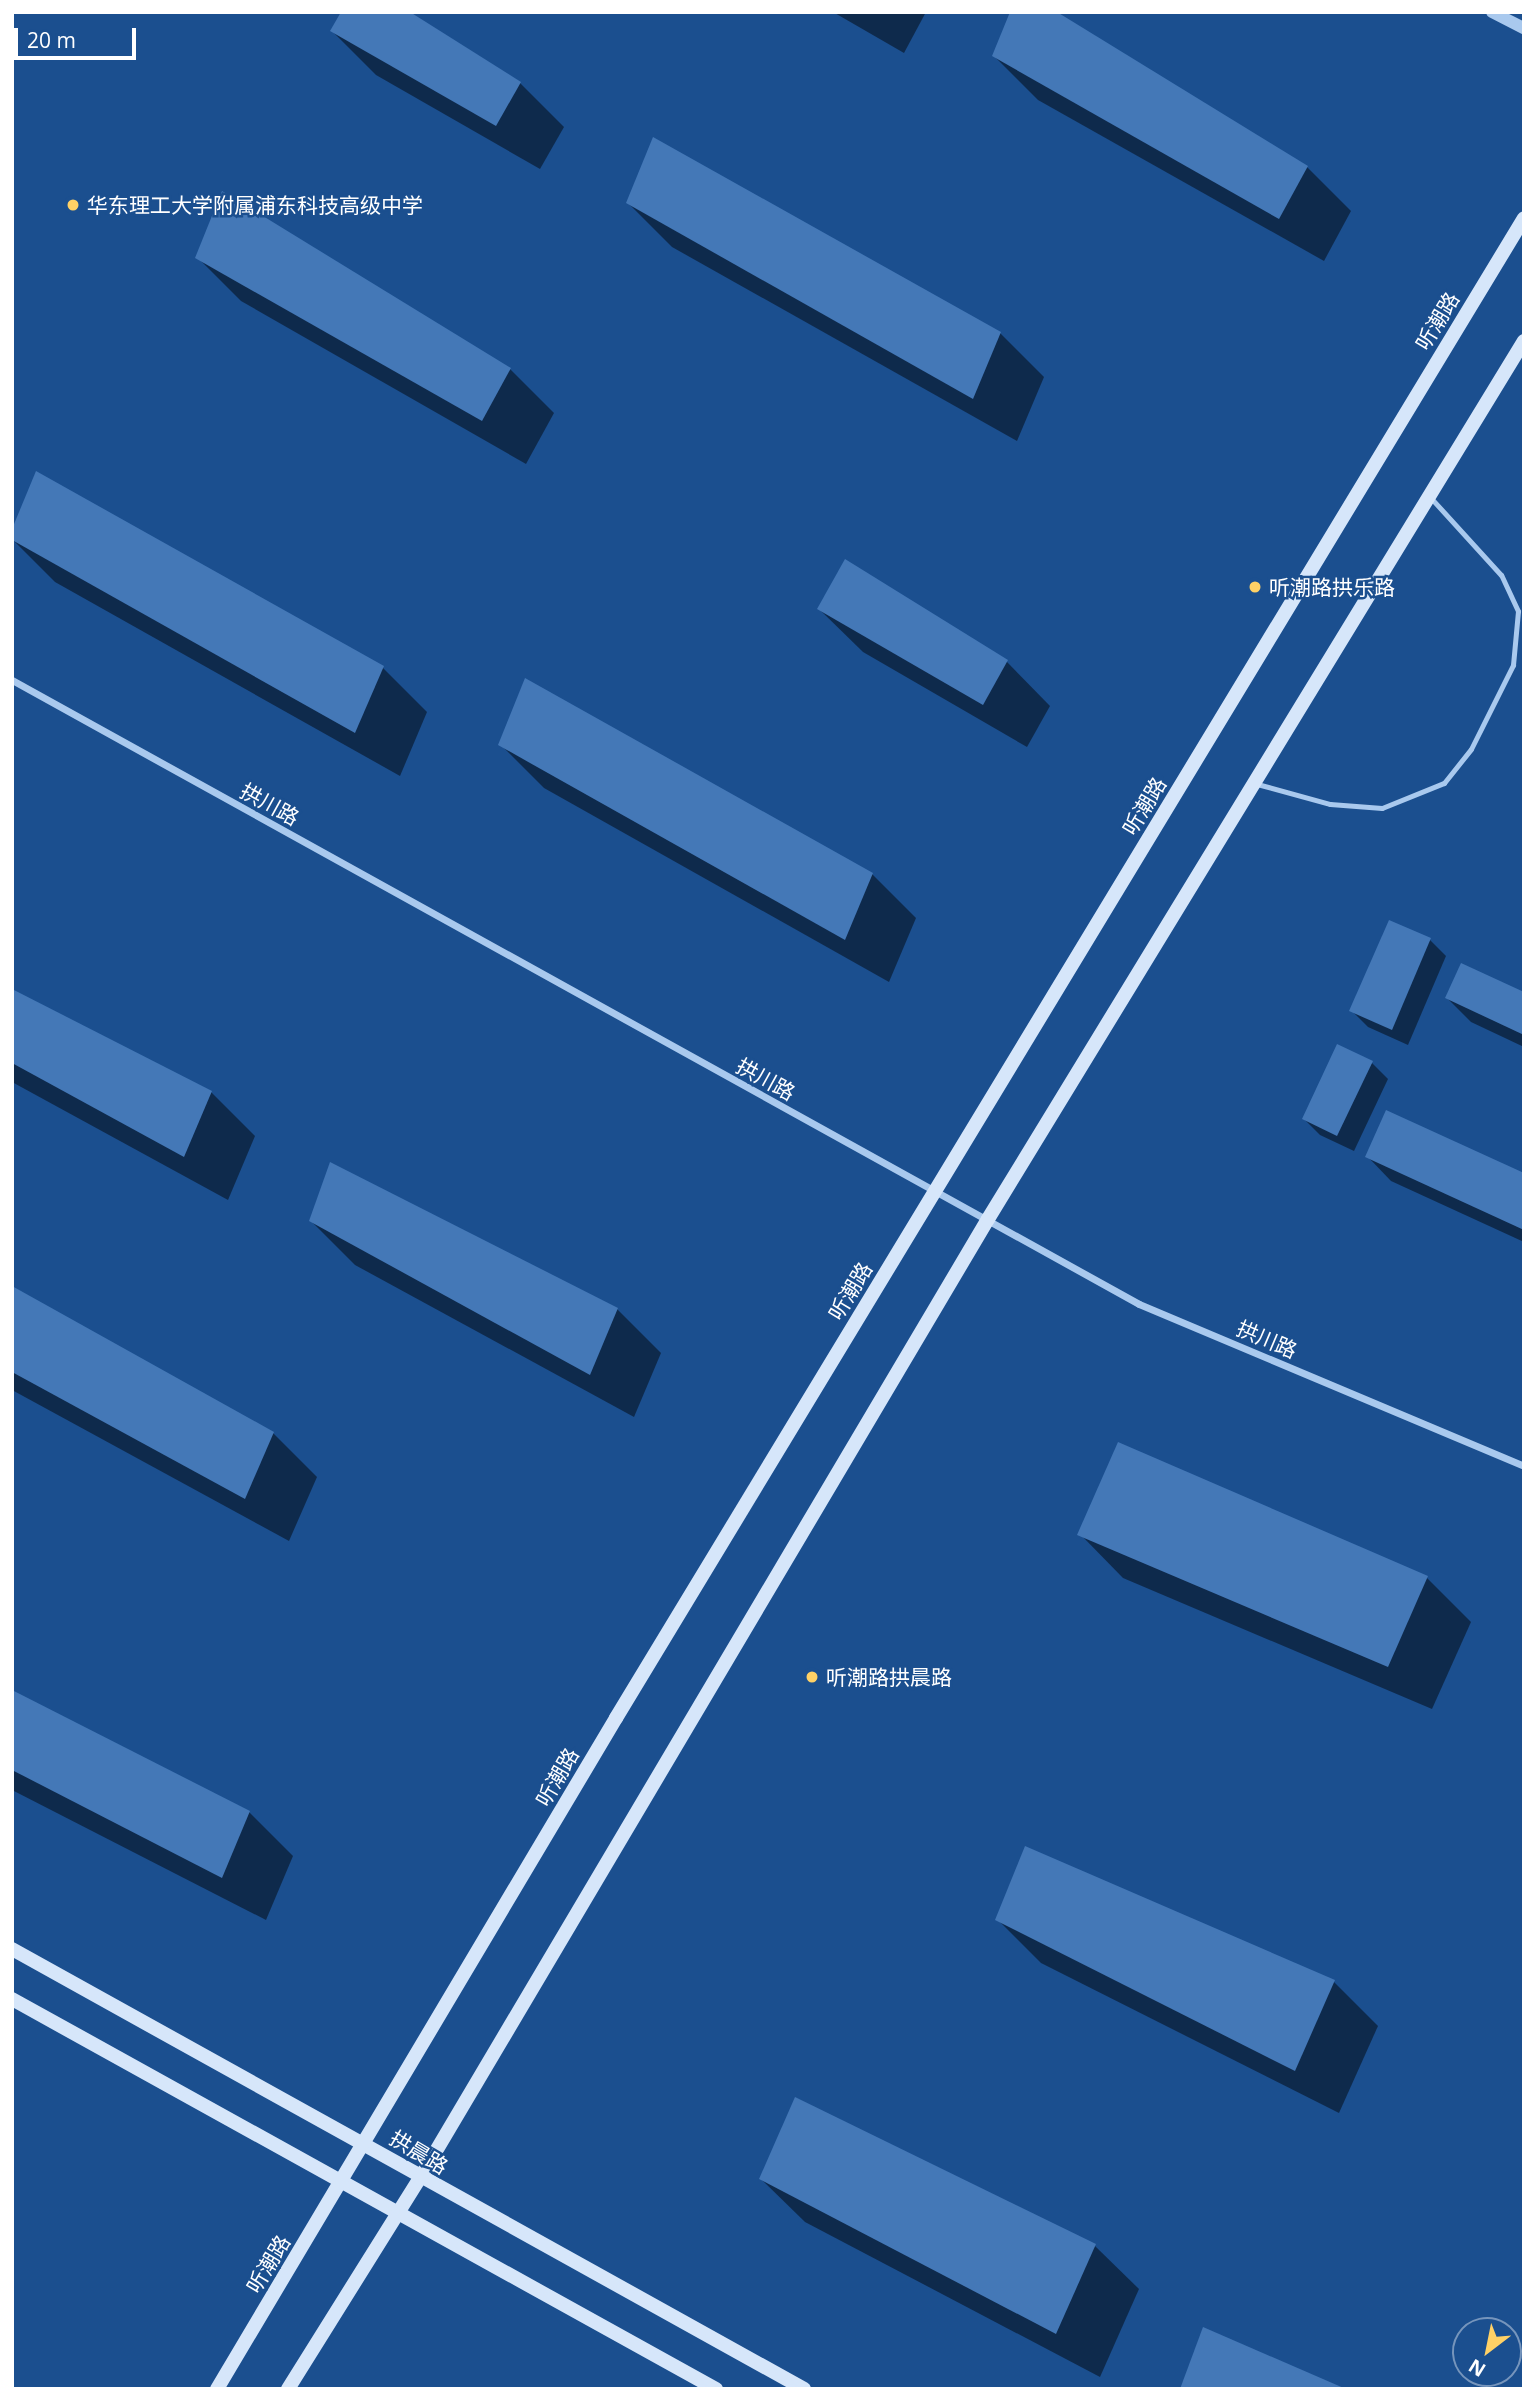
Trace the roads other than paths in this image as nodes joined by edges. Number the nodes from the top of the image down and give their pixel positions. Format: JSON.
{"nodes":[{"id":1,"x":1492,"y":12,"type":"edge"},
{"id":2,"x":1524,"y":28,"type":"edge"},
{"id":3,"x":1524,"y":218,"type":"edge"},
{"id":4,"x":1524,"y":341,"type":"edge"},
{"id":5,"x":1429,"y":496,"type":"junction"},
{"id":6,"x":12,"y":680,"type":"edge"},
{"id":7,"x":1255,"y":783,"type":"junction"},
{"id":8,"x":934,"y":1193,"type":"junction"},
{"id":9,"x":988,"y":1219,"type":"junction"},
{"id":10,"x":1524,"y":1466,"type":"edge"},
{"id":11,"x":12,"y":1948,"type":"edge"},
{"id":12,"x":12,"y":1998,"type":"edge"},
{"id":13,"x":366,"y":2144,"type":"junction"},
{"id":14,"x":419,"y":2178,"type":"junction"},
{"id":15,"x":342,"y":2182,"type":"junction"},
{"id":16,"x":398,"y":2214,"type":"junction"},
{"id":17,"x":217,"y":2389,"type":"edge"},
{"id":18,"x":288,"y":2389,"type":"edge"},
{"id":19,"x":716,"y":2389,"type":"edge"},
{"id":20,"x":804,"y":2389,"type":"edge"}],
"edges":[{"from":1,"to":2,"type":"street"},
{"from":3,"to":8,"type":"main road","name":"听潮路"},
{"from":4,"to":5,"type":"main road"},
{"from":5,"to":7,"type":"main road"},
{"from":5,"to":7,"type":"lane"},
{"from":6,"to":8,"type":"street","name":"拱川路"},
{"from":7,"to":9,"type":"main road"},
{"from":8,"to":9,"type":"street","name":"拱川路"},
{"from":8,"to":13,"type":"main road","name":"听潮路"},
{"from":9,"to":10,"type":"street","name":"拱川路"},
{"from":9,"to":14,"type":"main road"},
{"from":11,"to":13,"type":"main road","name":"拱晨路"},
{"from":12,"to":15,"type":"main road"},
{"from":13,"to":14,"type":"main road","name":"拱晨路"},
{"from":13,"to":15,"type":"main road","name":"听潮路"},
{"from":14,"to":16,"type":"main road"},
{"from":14,"to":20,"type":"main road","name":"拱晨路"},
{"from":15,"to":16,"type":"main road"},
{"from":15,"to":17,"type":"main road","name":"听潮路"},
{"from":16,"to":18,"type":"main road"},
{"from":16,"to":19,"type":"main road"}]}
